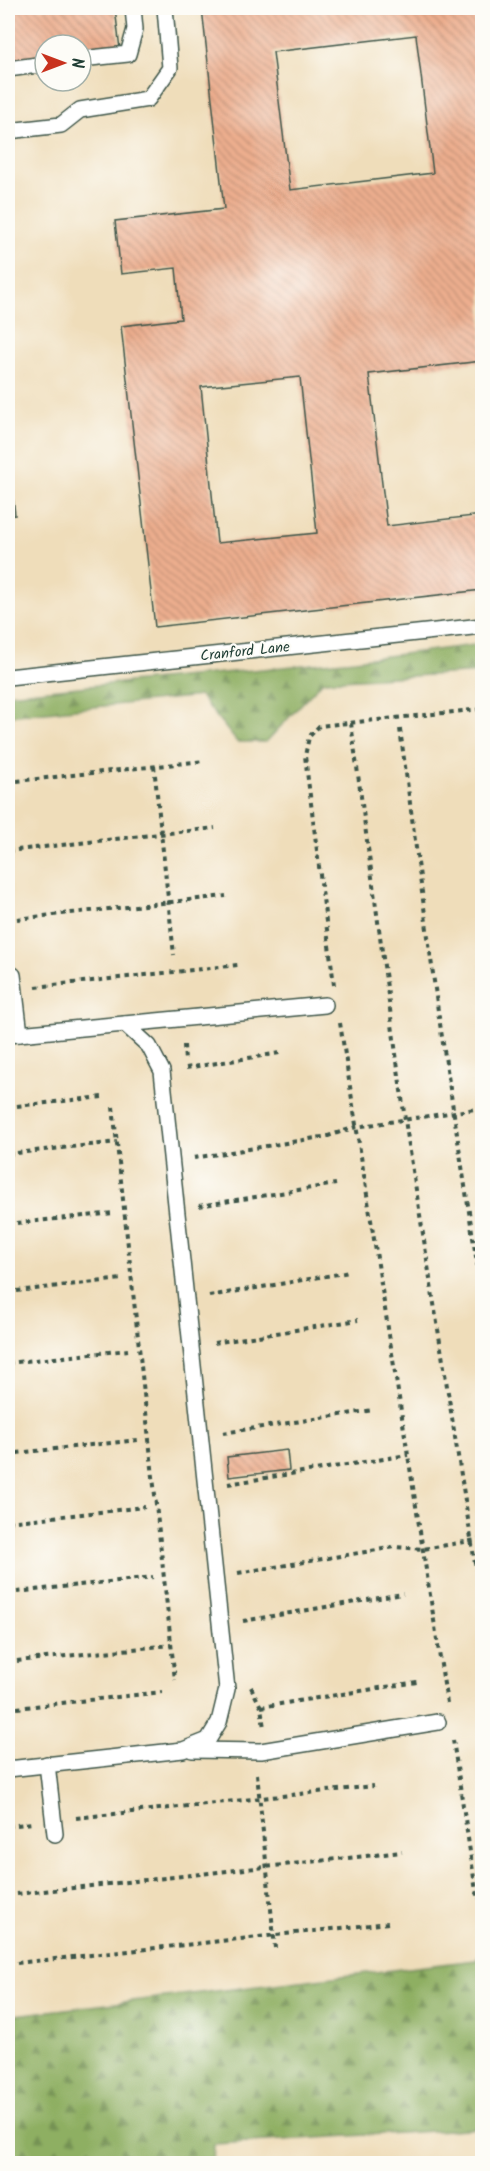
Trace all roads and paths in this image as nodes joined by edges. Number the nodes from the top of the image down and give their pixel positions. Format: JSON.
{"nodes":[{"id":1,"x":133,"y":8,"type":"edge"},
{"id":2,"x":165,"y":8,"type":"edge"},
{"id":3,"x":93,"y":58,"type":"edge"},
{"id":4,"x":33,"y":66,"type":"edge"},
{"id":5,"x":8,"y":69,"type":"edge"},
{"id":6,"x":8,"y":131,"type":"edge"},
{"id":7,"x":483,"y":626,"type":"edge"},
{"id":8,"x":8,"y":677,"type":"edge"},
{"id":9,"x":483,"y":709,"type":"edge"},
{"id":10,"x":480,"y":722,"type":"dead end"},
{"id":11,"x":351,"y":723,"type":"junction"},
{"id":12,"x":400,"y":729,"type":"dead end"},
{"id":13,"x":483,"y":749,"type":"edge"},
{"id":14,"x":204,"y":761,"type":"dead end"},
{"id":15,"x":154,"y":766,"type":"junction"},
{"id":16,"x":8,"y":782,"type":"edge"},
{"id":17,"x":215,"y":828,"type":"dead end"},
{"id":18,"x":161,"y":834,"type":"junction"},
{"id":19,"x":8,"y":850,"type":"edge"},
{"id":20,"x":226,"y":896,"type":"dead end"},
{"id":21,"x":168,"y":902,"type":"junction"},
{"id":22,"x":8,"y":920,"type":"edge"},
{"id":23,"x":174,"y":955,"type":"dead end"},
{"id":24,"x":238,"y":964,"type":"dead end"},
{"id":25,"x":14,"y":982,"type":"joint"},
{"id":26,"x":335,"y":992,"type":"dead end"},
{"id":27,"x":324,"y":1005,"type":"dead end"},
{"id":28,"x":338,"y":1015,"type":"dead end"},
{"id":29,"x":125,"y":1024,"type":"junction"},
{"id":30,"x":14,"y":1035,"type":"edge"},
{"id":31,"x":280,"y":1053,"type":"dead end"},
{"id":32,"x":186,"y":1068,"type":"dead end"},
{"id":33,"x":102,"y":1097,"type":"dead end"},
{"id":34,"x":8,"y":1107,"type":"edge"},
{"id":35,"x":113,"y":1107,"type":"dead end"},
{"id":36,"x":483,"y":1108,"type":"edge"},
{"id":37,"x":453,"y":1113,"type":"junction"},
{"id":38,"x":405,"y":1120,"type":"junction"},
{"id":39,"x":356,"y":1127,"type":"junction"},
{"id":40,"x":117,"y":1143,"type":"junction"},
{"id":41,"x":8,"y":1154,"type":"edge"},
{"id":42,"x":195,"y":1168,"type":"dead end"},
{"id":43,"x":336,"y":1184,"type":"dead end"},
{"id":44,"x":198,"y":1196,"type":"dead end"},
{"id":45,"x":199,"y":1206,"type":"junction"},
{"id":46,"x":114,"y":1213,"type":"dead end"},
{"id":47,"x":200,"y":1217,"type":"dead end"},
{"id":48,"x":8,"y":1224,"type":"edge"},
{"id":49,"x":350,"y":1272,"type":"dead end"},
{"id":50,"x":121,"y":1280,"type":"dead end"},
{"id":51,"x":207,"y":1285,"type":"dead end"},
{"id":52,"x":8,"y":1292,"type":"edge"},
{"id":53,"x":208,"y":1296,"type":"junction"},
{"id":54,"x":483,"y":1296,"type":"edge"},
{"id":55,"x":210,"y":1308,"type":"dead end"},
{"id":56,"x":358,"y":1320,"type":"dead end"},
{"id":57,"x":212,"y":1332,"type":"dead end"},
{"id":58,"x":128,"y":1350,"type":"dead end"},
{"id":59,"x":8,"y":1363,"type":"edge"},
{"id":60,"x":373,"y":1410,"type":"dead end"},
{"id":61,"x":222,"y":1422,"type":"dead end"},
{"id":62,"x":223,"y":1433,"type":"junction"},
{"id":63,"x":138,"y":1440,"type":"dead end"},
{"id":64,"x":224,"y":1443,"type":"dead end"},
{"id":65,"x":8,"y":1454,"type":"edge"},
{"id":66,"x":408,"y":1455,"type":"junction"},
{"id":67,"x":227,"y":1474,"type":"dead end"},
{"id":68,"x":228,"y":1484,"type":"junction"},
{"id":69,"x":230,"y":1495,"type":"dead end"},
{"id":70,"x":145,"y":1507,"type":"dead end"},
{"id":71,"x":8,"y":1522,"type":"edge"},
{"id":72,"x":483,"y":1539,"type":"edge"},
{"id":73,"x":472,"y":1541,"type":"junction"},
{"id":74,"x":423,"y":1549,"type":"junction"},
{"id":75,"x":237,"y":1562,"type":"dead end"},
{"id":76,"x":153,"y":1577,"type":"dead end"},
{"id":77,"x":8,"y":1593,"type":"edge"},
{"id":78,"x":403,"y":1594,"type":"dead end"},
{"id":79,"x":483,"y":1608,"type":"edge"},
{"id":80,"x":244,"y":1631,"type":"dead end"},
{"id":81,"x":171,"y":1644,"type":"junction"},
{"id":82,"x":8,"y":1662,"type":"edge"},
{"id":83,"x":175,"y":1680,"type":"dead end"},
{"id":84,"x":417,"y":1682,"type":"dead end"},
{"id":85,"x":250,"y":1686,"type":"dead end"},
{"id":86,"x":162,"y":1692,"type":"dead end"},
{"id":87,"x":261,"y":1707,"type":"junction"},
{"id":88,"x":8,"y":1709,"type":"edge"},
{"id":89,"x":443,"y":1718,"type":"joint"},
{"id":90,"x":452,"y":1737,"type":"dead end"},
{"id":91,"x":183,"y":1750,"type":"junction"},
{"id":92,"x":261,"y":1751,"type":"junction"},
{"id":93,"x":47,"y":1764,"type":"junction"},
{"id":94,"x":8,"y":1769,"type":"edge"},
{"id":95,"x":374,"y":1786,"type":"dead end"},
{"id":96,"x":259,"y":1798,"type":"junction"},
{"id":97,"x":8,"y":1826,"type":"edge"},
{"id":98,"x":54,"y":1827,"type":"junction"},
{"id":99,"x":402,"y":1852,"type":"dead end"},
{"id":100,"x":267,"y":1867,"type":"junction"},
{"id":101,"x":8,"y":1895,"type":"edge"},
{"id":102,"x":483,"y":1899,"type":"edge"},
{"id":103,"x":388,"y":1923,"type":"dead end"},
{"id":104,"x":274,"y":1936,"type":"junction"},
{"id":105,"x":276,"y":1948,"type":"dead end"},
{"id":106,"x":8,"y":1964,"type":"edge"}],
"edges":[{"from":1,"to":3,"type":"lane"},
{"from":2,"to":6,"type":"lane"},
{"from":4,"to":5,"type":"lane"},
{"from":7,"to":8,"type":"lane","name":"Cranford Lane"},
{"from":9,"to":11,"type":"path"},
{"from":10,"to":13,"type":"path"},
{"from":11,"to":26,"type":"path"},
{"from":11,"to":38,"type":"path"},
{"from":12,"to":37,"type":"path"},
{"from":14,"to":15,"type":"path"},
{"from":15,"to":16,"type":"path"},
{"from":15,"to":18,"type":"path"},
{"from":17,"to":18,"type":"path"},
{"from":18,"to":19,"type":"path"},
{"from":18,"to":21,"type":"path"},
{"from":20,"to":21,"type":"path"},
{"from":21,"to":22,"type":"path"},
{"from":21,"to":23,"type":"path"},
{"from":24,"to":25,"type":"path"},
{"from":25,"to":30,"type":"lane"},
{"from":27,"to":29,"type":"lane"},
{"from":28,"to":39,"type":"path"},
{"from":29,"to":30,"type":"lane"},
{"from":29,"to":91,"type":"lane"},
{"from":31,"to":32,"type":"path"},
{"from":33,"to":34,"type":"path"},
{"from":35,"to":40,"type":"path"},
{"from":36,"to":37,"type":"path"},
{"from":37,"to":38,"type":"path"},
{"from":37,"to":54,"type":"path"},
{"from":38,"to":39,"type":"path"},
{"from":38,"to":73,"type":"path"},
{"from":39,"to":42,"type":"path"},
{"from":39,"to":66,"type":"path"},
{"from":40,"to":41,"type":"path"},
{"from":40,"to":81,"type":"path"},
{"from":43,"to":45,"type":"path"},
{"from":44,"to":45,"type":"path"},
{"from":45,"to":47,"type":"path"},
{"from":46,"to":48,"type":"path"},
{"from":49,"to":53,"type":"path"},
{"from":50,"to":52,"type":"path"},
{"from":51,"to":53,"type":"path"},
{"from":53,"to":55,"type":"path"},
{"from":56,"to":57,"type":"path"},
{"from":58,"to":59,"type":"path"},
{"from":60,"to":62,"type":"path"},
{"from":61,"to":62,"type":"path"},
{"from":62,"to":64,"type":"path"},
{"from":63,"to":65,"type":"path"},
{"from":66,"to":68,"type":"path"},
{"from":66,"to":74,"type":"path"},
{"from":67,"to":68,"type":"path"},
{"from":68,"to":69,"type":"path"},
{"from":70,"to":71,"type":"path"},
{"from":72,"to":73,"type":"path"},
{"from":73,"to":74,"type":"path"},
{"from":73,"to":79,"type":"path"},
{"from":74,"to":75,"type":"path"},
{"from":74,"to":89,"type":"path"},
{"from":76,"to":77,"type":"path"},
{"from":78,"to":80,"type":"path"},
{"from":81,"to":82,"type":"path"},
{"from":81,"to":83,"type":"path"},
{"from":84,"to":87,"type":"path"},
{"from":85,"to":87,"type":"path"},
{"from":86,"to":88,"type":"path"},
{"from":87,"to":92,"type":"path"},
{"from":89,"to":92,"type":"lane"},
{"from":90,"to":102,"type":"path"},
{"from":91,"to":92,"type":"lane"},
{"from":91,"to":93,"type":"lane"},
{"from":92,"to":96,"type":"path"},
{"from":93,"to":94,"type":"lane"},
{"from":93,"to":98,"type":"lane"},
{"from":95,"to":96,"type":"path"},
{"from":96,"to":98,"type":"path"},
{"from":96,"to":100,"type":"path"},
{"from":97,"to":98,"type":"path"},
{"from":99,"to":100,"type":"path"},
{"from":100,"to":101,"type":"path"},
{"from":100,"to":104,"type":"path"},
{"from":103,"to":104,"type":"path"},
{"from":104,"to":105,"type":"path"},
{"from":104,"to":106,"type":"path"}]}
